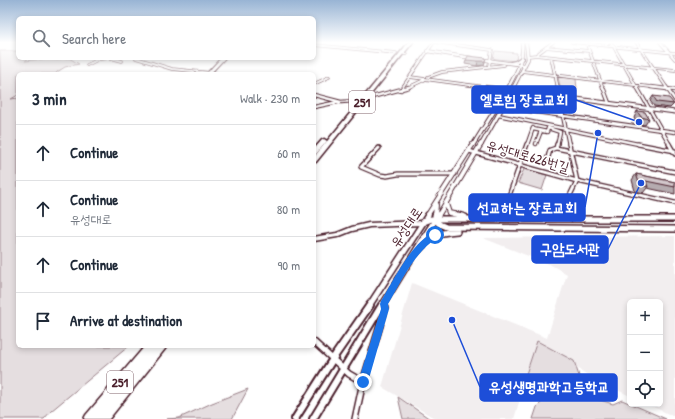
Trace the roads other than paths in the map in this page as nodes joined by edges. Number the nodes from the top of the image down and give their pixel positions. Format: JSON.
{"nodes":[{"id":1,"x":593,"y":61,"type":"edge"},
{"id":2,"x":94,"y":62,"type":"edge"},
{"id":3,"x":148,"y":62,"type":"edge"},
{"id":4,"x":220,"y":62,"type":"edge"},
{"id":5,"x":391,"y":62,"type":"edge"},
{"id":6,"x":394,"y":62,"type":"edge"},
{"id":7,"x":420,"y":62,"type":"edge"},
{"id":8,"x":489,"y":62,"type":"edge"},
{"id":9,"x":499,"y":62,"type":"edge"},
{"id":10,"x":517,"y":62,"type":"edge"},
{"id":11,"x":520,"y":62,"type":"edge"},
{"id":12,"x":526,"y":62,"type":"edge"},
{"id":13,"x":552,"y":62,"type":"edge"},
{"id":14,"x":597,"y":62,"type":"edge"},
{"id":15,"x":621,"y":62,"type":"edge"},
{"id":16,"x":650,"y":62,"type":"edge"},
{"id":17,"x":508,"y":63,"type":"junction"},
{"id":18,"x":87,"y":65,"type":"dead end"},
{"id":19,"x":504,"y":65,"type":"dead end"},
{"id":20,"x":519,"y":65,"type":"junction"},
{"id":21,"x":623,"y":65,"type":"junction"},
{"id":22,"x":488,"y":66,"type":"junction"},
{"id":23,"x":525,"y":66,"type":"junction"},
{"id":24,"x":654,"y":68,"type":"junction"},
{"id":25,"x":675,"y":70,"type":"edge"},
{"id":26,"x":522,"y":71,"type":"junction"},
{"id":27,"x":200,"y":72,"type":"edge"},
{"id":28,"x":210,"y":72,"type":"edge"},
{"id":29,"x":555,"y":76,"type":"junction"},
{"id":30,"x":329,"y":77,"type":"dead end"},
{"id":31,"x":410,"y":78,"type":"junction"},
{"id":32,"x":428,"y":78,"type":"dead end"},
{"id":33,"x":425,"y":80,"type":"junction"},
{"id":34,"x":600,"y":81,"type":"junction"},
{"id":35,"x":316,"y":83,"type":"edge"},
{"id":36,"x":635,"y":85,"type":"junction"},
{"id":37,"x":401,"y":90,"type":"junction"},
{"id":38,"x":510,"y":90,"type":"junction"},
{"id":39,"x":668,"y":90,"type":"junction"},
{"id":40,"x":675,"y":90,"type":"edge"},
{"id":41,"x":316,"y":95,"type":"edge"},
{"id":42,"x":372,"y":97,"type":"tunnel mouth"},
{"id":43,"x":560,"y":97,"type":"junction"},
{"id":44,"x":675,"y":100,"type":"edge"},
{"id":45,"x":354,"y":101,"type":"tunnel mouth"},
{"id":46,"x":341,"y":102,"type":"junction"},
{"id":47,"x":609,"y":103,"type":"junction"},
{"id":48,"x":316,"y":106,"type":"edge"},
{"id":49,"x":502,"y":107,"type":"junction"},
{"id":50,"x":648,"y":108,"type":"junction"},
{"id":51,"x":675,"y":112,"type":"edge"},
{"id":52,"x":498,"y":115,"type":"junction"},
{"id":53,"x":564,"y":116,"type":"junction"},
{"id":54,"x":535,"y":124,"type":"junction"},
{"id":55,"x":533,"y":129,"type":"junction"},
{"id":56,"x":567,"y":130,"type":"junction"},
{"id":57,"x":660,"y":130,"type":"junction"},
{"id":58,"x":541,"y":131,"type":"junction"},
{"id":59,"x":675,"y":132,"type":"edge"},
{"id":60,"x":536,"y":144,"type":"dead end"},
{"id":61,"x":379,"y":148,"type":"dead end"},
{"id":62,"x":556,"y":148,"type":"junction"},
{"id":63,"x":316,"y":151,"type":"edge"},
{"id":64,"x":469,"y":151,"type":"junction"},
{"id":65,"x":570,"y":151,"type":"junction"},
{"id":66,"x":674,"y":152,"type":"edge"},
{"id":67,"x":476,"y":153,"type":"junction"},
{"id":68,"x":316,"y":159,"type":"edge"},
{"id":69,"x":547,"y":161,"type":"dead end"},
{"id":70,"x":520,"y":165,"type":"junction"},
{"id":71,"x":675,"y":172,"type":"edge"},
{"id":72,"x":455,"y":174,"type":"junction"},
{"id":73,"x":576,"y":181,"type":"junction"},
{"id":74,"x":675,"y":203,"type":"edge"},
{"id":75,"x":446,"y":204,"type":"junction"},
{"id":76,"x":436,"y":205,"type":"junction"},
{"id":77,"x":435,"y":219,"type":"junction"},
{"id":78,"x":492,"y":219,"type":"junction"},
{"id":79,"x":501,"y":219,"type":"junction"},
{"id":80,"x":559,"y":219,"type":"junction"},
{"id":81,"x":675,"y":219,"type":"edge"},
{"id":82,"x":422,"y":223,"type":"junction"},
{"id":83,"x":492,"y":228,"type":"junction"},
{"id":84,"x":675,"y":229,"type":"edge"},
{"id":85,"x":316,"y":239,"type":"edge"},
{"id":86,"x":411,"y":258,"type":"junction"},
{"id":87,"x":384,"y":304,"type":"junction"},
{"id":88,"x":316,"y":344,"type":"edge"},
{"id":89,"x":149,"y":348,"type":"edge"},
{"id":90,"x":160,"y":348,"type":"edge"},
{"id":91,"x":333,"y":359,"type":"junction"},
{"id":92,"x":343,"y":368,"type":"junction"},
{"id":93,"x":363,"y":382,"type":"junction"},
{"id":94,"x":90,"y":419,"type":"edge"},
{"id":95,"x":102,"y":419,"type":"edge"},
{"id":96,"x":295,"y":419,"type":"edge"},
{"id":97,"x":313,"y":419,"type":"edge"},
{"id":98,"x":355,"y":419,"type":"edge"}],
"edges":[{"from":1,"to":34,"type":"street"},
{"from":2,"to":18,"type":"street"},
{"from":3,"to":27,"type":"street"},
{"from":4,"to":28,"type":"main road"},
{"from":5,"to":63,"type":"highway","number":"251"},
{"from":6,"to":68,"type":"highway","number":"251"},
{"from":7,"to":31,"type":"street"},
{"from":8,"to":22,"type":"street"},
{"from":9,"to":17,"type":"street"},
{"from":10,"to":17,"type":"main road"},
{"from":11,"to":20,"type":"street","name":"유성대로"},
{"from":12,"to":23,"type":"street","name":"유성대로"},
{"from":13,"to":29,"type":"street"},
{"from":14,"to":21,"type":"street"},
{"from":15,"to":21,"type":"street"},
{"from":16,"to":24,"type":"street"},
{"from":17,"to":20,"type":"street"},
{"from":19,"to":22,"type":"street"},
{"from":20,"to":23,"type":"street"},
{"from":20,"to":38,"type":"street","name":"유성대로"},
{"from":21,"to":24,"type":"street"},
{"from":21,"to":36,"type":"street"},
{"from":22,"to":32,"type":"street"},
{"from":23,"to":26,"type":"street","name":"유성대로"},
{"from":24,"to":25,"type":"street"},
{"from":24,"to":39,"type":"street"},
{"from":26,"to":29,"type":"street"},
{"from":26,"to":38,"type":"street","name":"유성대로"},
{"from":29,"to":34,"type":"street"},
{"from":29,"to":43,"type":"street"},
{"from":30,"to":35,"type":"street"},
{"from":31,"to":33,"type":"street"},
{"from":31,"to":37,"type":"street"},
{"from":33,"to":37,"type":"street"},
{"from":33,"to":38,"type":"street"},
{"from":34,"to":36,"type":"street"},
{"from":34,"to":47,"type":"street"},
{"from":36,"to":39,"type":"street"},
{"from":36,"to":50,"type":"street"},
{"from":37,"to":42,"type":"street"},
{"from":38,"to":43,"type":"street"},
{"from":38,"to":49,"type":"street","name":"유성대로"},
{"from":38,"to":64,"type":"street","name":"유성대로"},
{"from":39,"to":40,"type":"street"},
{"from":39,"to":44,"type":"street"},
{"from":41,"to":46,"type":"street"},
{"from":43,"to":47,"type":"street"},
{"from":43,"to":53,"type":"street"},
{"from":45,"to":46,"type":"street"},
{"from":46,"to":48,"type":"street"},
{"from":47,"to":50,"type":"street"},
{"from":49,"to":52,"type":"street","name":"유성대로"},
{"from":49,"to":53,"type":"street"},
{"from":50,"to":51,"type":"street"},
{"from":50,"to":57,"type":"street"},
{"from":52,"to":54,"type":"street"},
{"from":52,"to":67,"type":"street","name":"유성대로"},
{"from":53,"to":56,"type":"street"},
{"from":53,"to":57,"type":"street"},
{"from":54,"to":55,"type":"street"},
{"from":54,"to":56,"type":"street"},
{"from":55,"to":58,"type":"street"},
{"from":55,"to":70,"type":"street"},
{"from":56,"to":65,"type":"street"},
{"from":56,"to":66,"type":"street"},
{"from":57,"to":59,"type":"street"},
{"from":57,"to":66,"type":"street"},
{"from":58,"to":60,"type":"street"},
{"from":58,"to":62,"type":"street"},
{"from":61,"to":72,"type":"street"},
{"from":62,"to":65,"type":"street"},
{"from":62,"to":69,"type":"street"},
{"from":64,"to":67,"type":"street","name":"유성대로626번길"},
{"from":64,"to":72,"type":"street","name":"유성대로"},
{"from":65,"to":71,"type":"street"},
{"from":65,"to":73,"type":"street"},
{"from":67,"to":70,"type":"street","name":"유성대로626번길"},
{"from":67,"to":75,"type":"street","name":"유성대로"},
{"from":70,"to":73,"type":"street","name":"유성대로626번길"},
{"from":70,"to":79,"type":"street"},
{"from":72,"to":76,"type":"street","name":"유성대로"},
{"from":73,"to":74,"type":"street","name":"유성대로626번길"},
{"from":73,"to":80,"type":"street"},
{"from":75,"to":77,"type":"street","name":"유성대로"},
{"from":75,"to":78,"type":"street"},
{"from":76,"to":77,"type":"street"},
{"from":76,"to":82,"type":"street","name":"유성대로"},
{"from":77,"to":78,"type":"street"},
{"from":77,"to":82,"type":"street"},
{"from":77,"to":83,"type":"street"},
{"from":77,"to":86,"type":"street","name":"유성대로"},
{"from":78,"to":79,"type":"street"},
{"from":78,"to":83,"type":"street"},
{"from":79,"to":80,"type":"street"},
{"from":80,"to":81,"type":"street"},
{"from":82,"to":85,"type":"street"},
{"from":82,"to":91,"type":"street","name":"유성대로"},
{"from":83,"to":84,"type":"street"},
{"from":83,"to":86,"type":"street"},
{"from":86,"to":87,"type":"street","name":"유성대로"},
{"from":87,"to":92,"type":"street","name":"유성대로"},
{"from":87,"to":93,"type":"street"},
{"from":88,"to":91,"type":"street"},
{"from":89,"to":94,"type":"highway","number":"251"},
{"from":90,"to":95,"type":"highway","number":"251"},
{"from":91,"to":92,"type":"street"},
{"from":91,"to":96,"type":"street","name":"유성대로"},
{"from":92,"to":93,"type":"street"},
{"from":92,"to":97,"type":"street","name":"유성대로"},
{"from":93,"to":98,"type":"street"}]}
